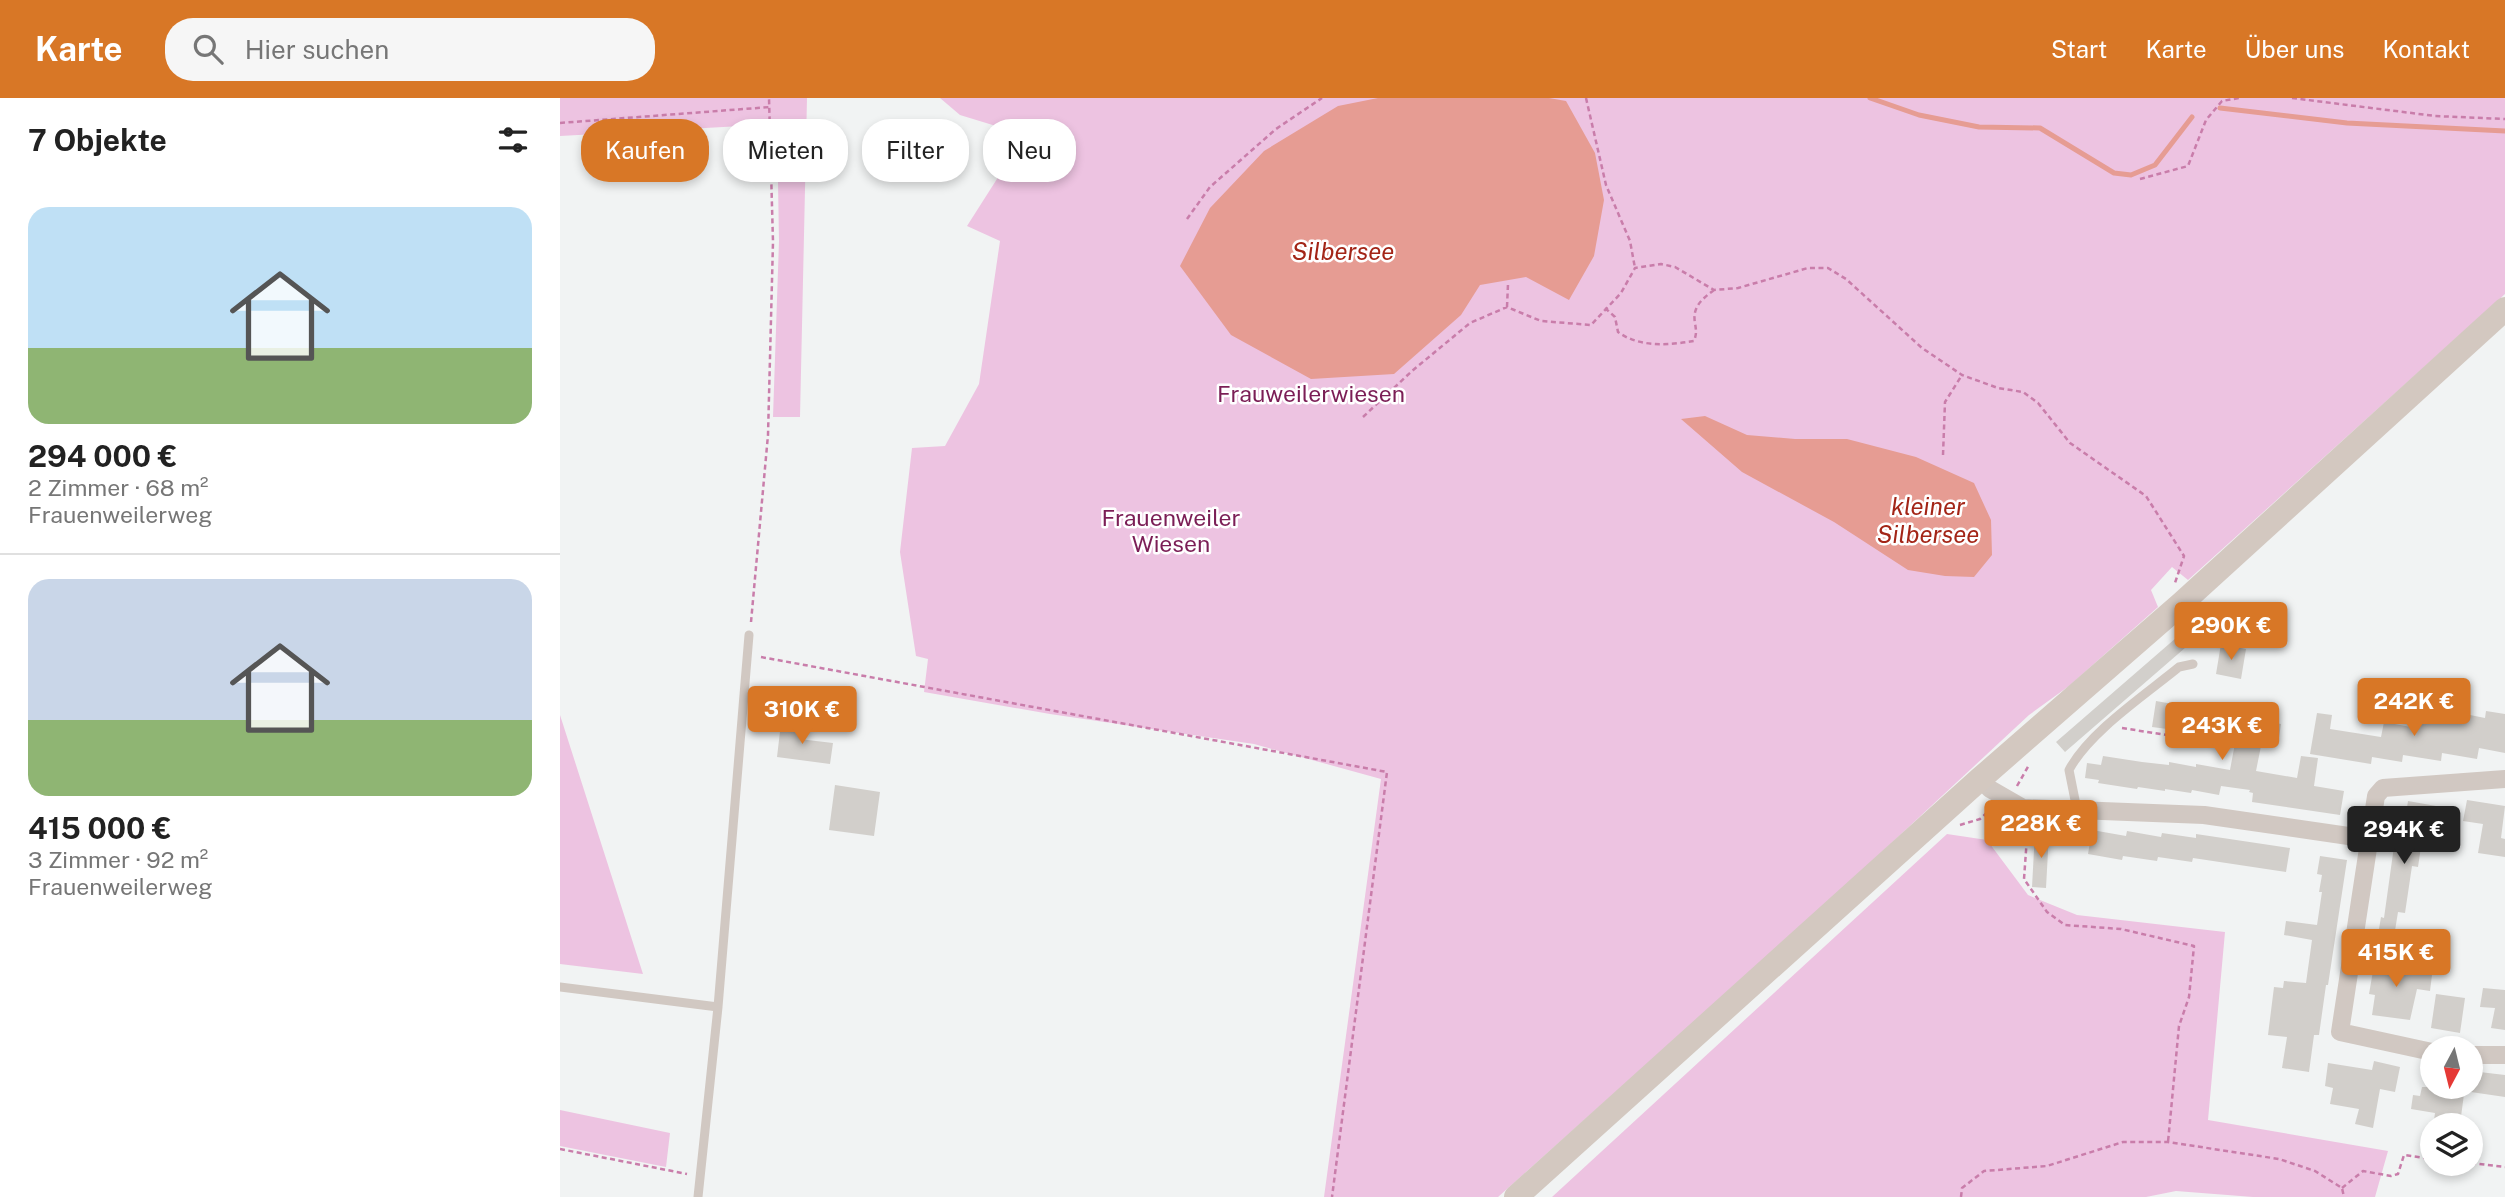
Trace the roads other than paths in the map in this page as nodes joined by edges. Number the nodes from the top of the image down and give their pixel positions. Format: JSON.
{"nodes":[{"id":1,"x":2505,"y":309,"type":"edge"},
{"id":2,"x":750,"y":635,"type":"road end"},
{"id":3,"x":2193,"y":664,"type":"dead end"},
{"id":4,"x":1980,"y":779,"type":"junction"},
{"id":5,"x":2505,"y":779,"type":"edge"},
{"id":6,"x":2077,"y":810,"type":"junction"},
{"id":7,"x":2369,"y":839,"type":"junction"},
{"id":8,"x":560,"y":987,"type":"edge"},
{"id":9,"x":718,"y":1007,"type":"junction"},
{"id":10,"x":2420,"y":1049,"type":"edge"},
{"id":11,"x":2483,"y":1055,"type":"edge"},
{"id":12,"x":2505,"y":1055,"type":"edge"},
{"id":13,"x":698,"y":1197,"type":"edge"},
{"id":14,"x":1516,"y":1197,"type":"edge"}],
"edges":[{"from":1,"to":4,"type":"main road"},
{"from":2,"to":9,"type":"lane"},
{"from":3,"to":6,"type":"lane"},
{"from":4,"to":6,"type":"street"},
{"from":4,"to":14,"type":"main road"},
{"from":5,"to":7,"type":"street"},
{"from":6,"to":7,"type":"street"},
{"from":7,"to":10,"type":"street"},
{"from":8,"to":9,"type":"lane"},
{"from":9,"to":13,"type":"lane"},
{"from":11,"to":12,"type":"street"}]}
